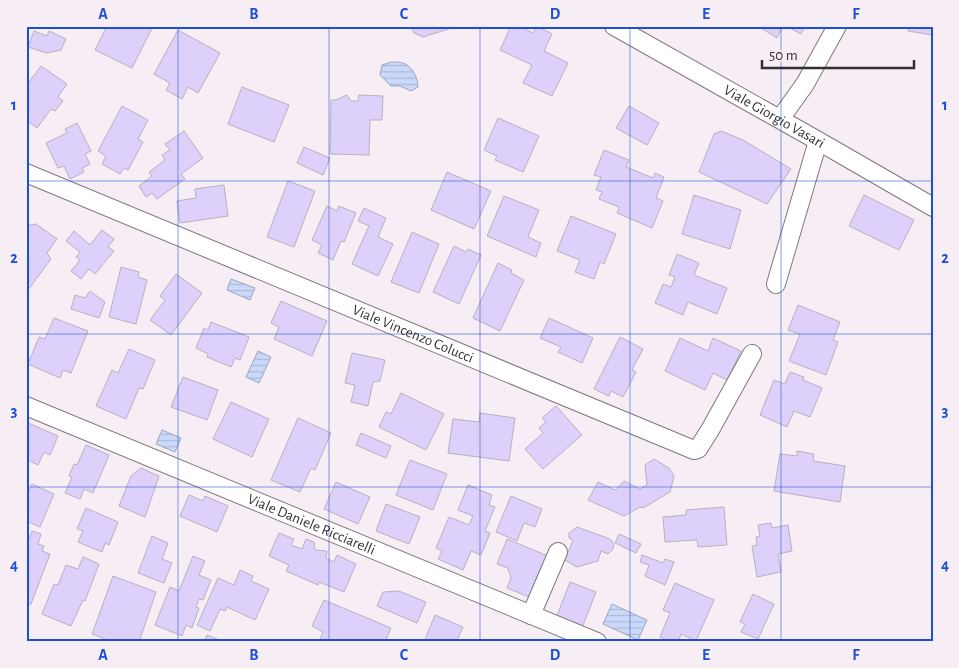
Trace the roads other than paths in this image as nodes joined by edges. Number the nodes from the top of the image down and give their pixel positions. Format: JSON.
{"nodes":[{"id":1,"x":614,"y":26,"type":"edge"},
{"id":2,"x":837,"y":26,"type":"edge"},
{"id":3,"x":780,"y":119,"type":"junction"},
{"id":4,"x":818,"y":141,"type":"junction"},
{"id":5,"x":26,"y":173,"type":"edge"},
{"id":6,"x":933,"y":207,"type":"edge"},
{"id":7,"x":776,"y":284,"type":"dead end"},
{"id":8,"x":752,"y":354,"type":"dead end"},
{"id":9,"x":26,"y":406,"type":"edge"},
{"id":10,"x":558,"y":552,"type":"dead end"},
{"id":11,"x":531,"y":615,"type":"junction"},
{"id":12,"x":597,"y":642,"type":"edge"}],
"edges":[{"from":1,"to":3,"type":"street","name":"Viale Giorgio Vasari"},
{"from":2,"to":3,"type":"street"},
{"from":3,"to":4,"type":"street","name":"Viale Giorgio Vasari"},
{"from":4,"to":6,"type":"street","name":"Viale Giorgio Vasari"},
{"from":4,"to":7,"type":"street"},
{"from":5,"to":8,"type":"street","name":"Viale Vincenzo Colucci"},
{"from":9,"to":11,"type":"street","name":"Viale Daniele Ricciarelli"},
{"from":10,"to":11,"type":"street"},
{"from":11,"to":12,"type":"street","name":"Viale Daniele Ricciarelli"}]}
